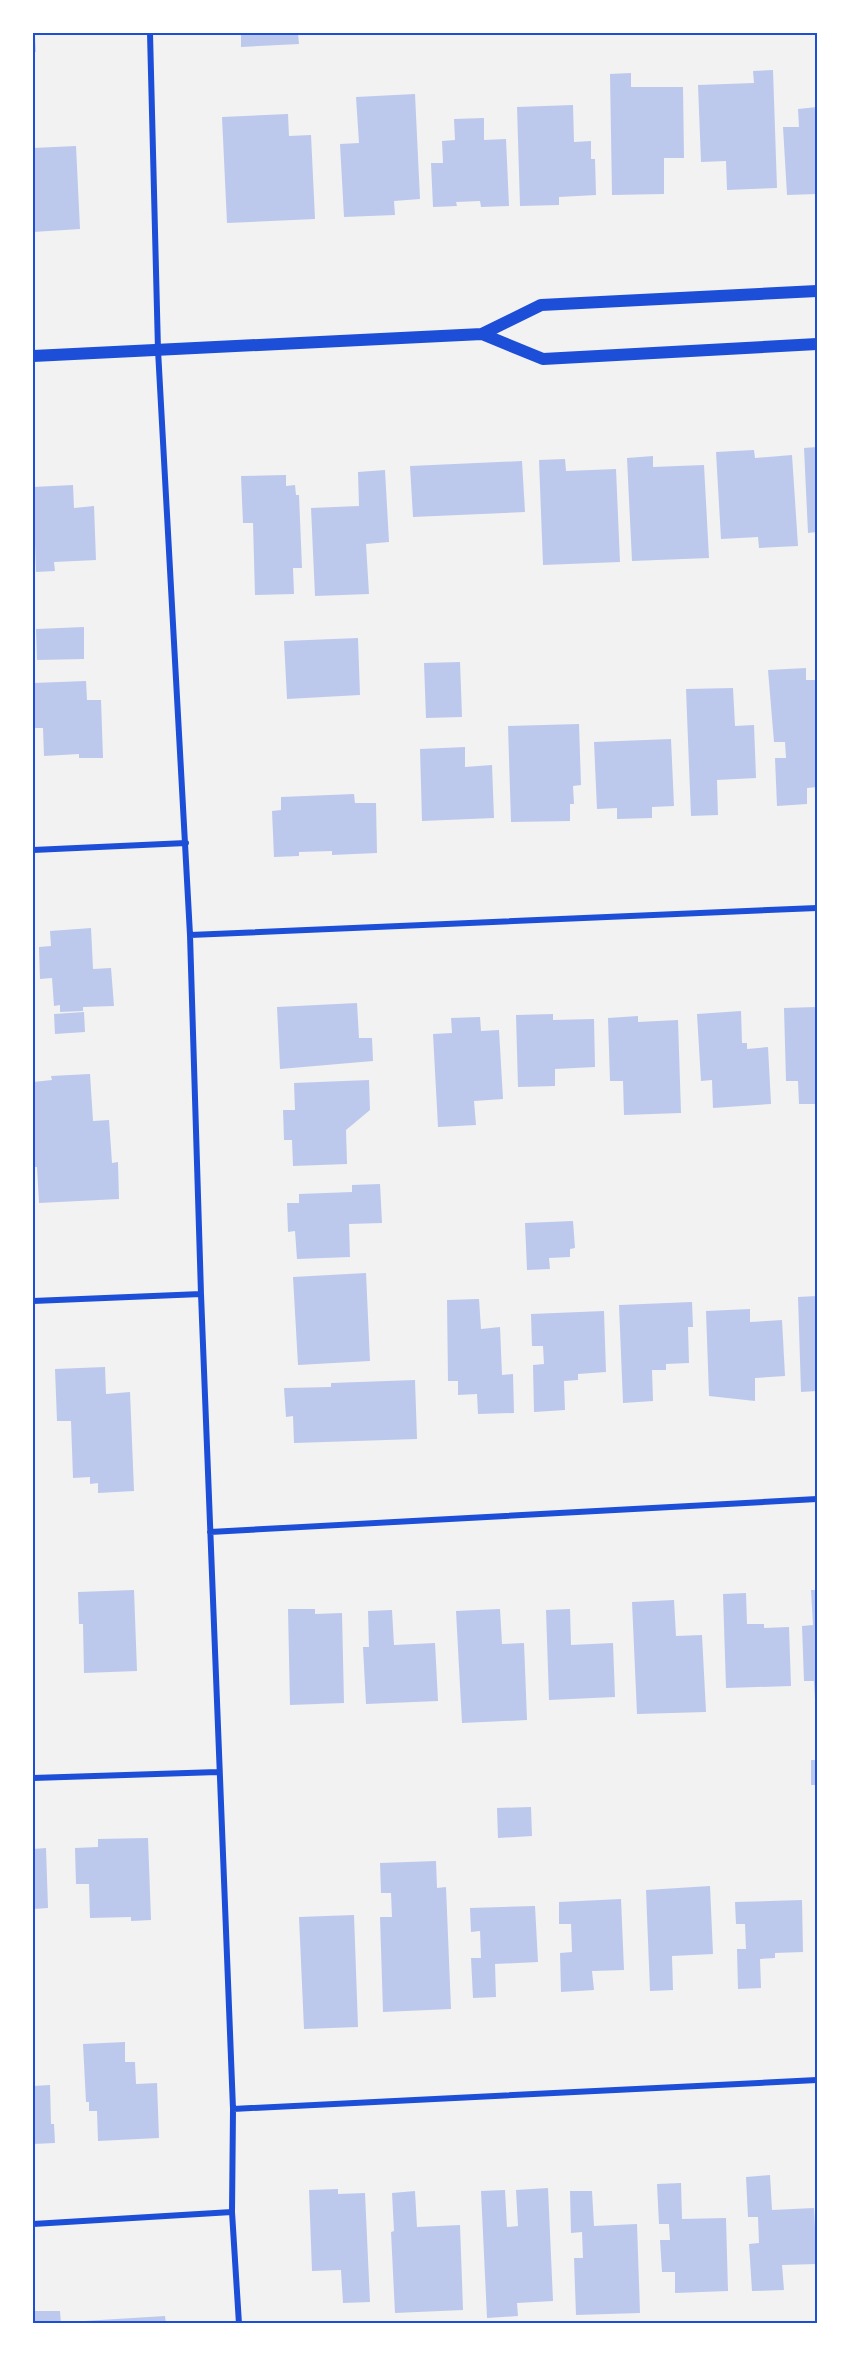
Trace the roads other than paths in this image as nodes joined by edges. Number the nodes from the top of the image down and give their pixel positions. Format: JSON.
{"nodes":[{"id":1,"x":150,"y":33,"type":"edge"},
{"id":2,"x":817,"y":291,"type":"edge"},
{"id":3,"x":482,"y":334,"type":"junction"},
{"id":4,"x":817,"y":344,"type":"edge"},
{"id":5,"x":158,"y":350,"type":"junction"},
{"id":6,"x":33,"y":356,"type":"edge"},
{"id":7,"x":186,"y":843,"type":"junction"},
{"id":8,"x":33,"y":850,"type":"edge"},
{"id":9,"x":817,"y":908,"type":"edge"},
{"id":10,"x":190,"y":935,"type":"junction"},
{"id":11,"x":201,"y":1294,"type":"junction"},
{"id":12,"x":33,"y":1301,"type":"edge"},
{"id":13,"x":817,"y":1499,"type":"edge"},
{"id":14,"x":210,"y":1532,"type":"junction"},
{"id":15,"x":218,"y":1772,"type":"junction"},
{"id":16,"x":33,"y":1778,"type":"edge"},
{"id":17,"x":817,"y":2080,"type":"edge"},
{"id":18,"x":233,"y":2109,"type":"junction"},
{"id":19,"x":232,"y":2212,"type":"junction"},
{"id":20,"x":33,"y":2224,"type":"edge"},
{"id":21,"x":239,"y":2324,"type":"edge"}],
"edges":[{"from":1,"to":5,"type":"street"},
{"from":2,"to":3,"type":"main road"},
{"from":3,"to":4,"type":"main road"},
{"from":3,"to":5,"type":"main road"},
{"from":5,"to":6,"type":"main road"},
{"from":5,"to":7,"type":"street"},
{"from":7,"to":8,"type":"street"},
{"from":7,"to":10,"type":"street"},
{"from":9,"to":10,"type":"street"},
{"from":10,"to":11,"type":"street"},
{"from":11,"to":12,"type":"street"},
{"from":11,"to":14,"type":"street"},
{"from":13,"to":14,"type":"street"},
{"from":14,"to":15,"type":"street"},
{"from":15,"to":16,"type":"street"},
{"from":15,"to":18,"type":"street"},
{"from":17,"to":18,"type":"street"},
{"from":18,"to":19,"type":"street"},
{"from":19,"to":20,"type":"street"},
{"from":19,"to":21,"type":"street"}]}
